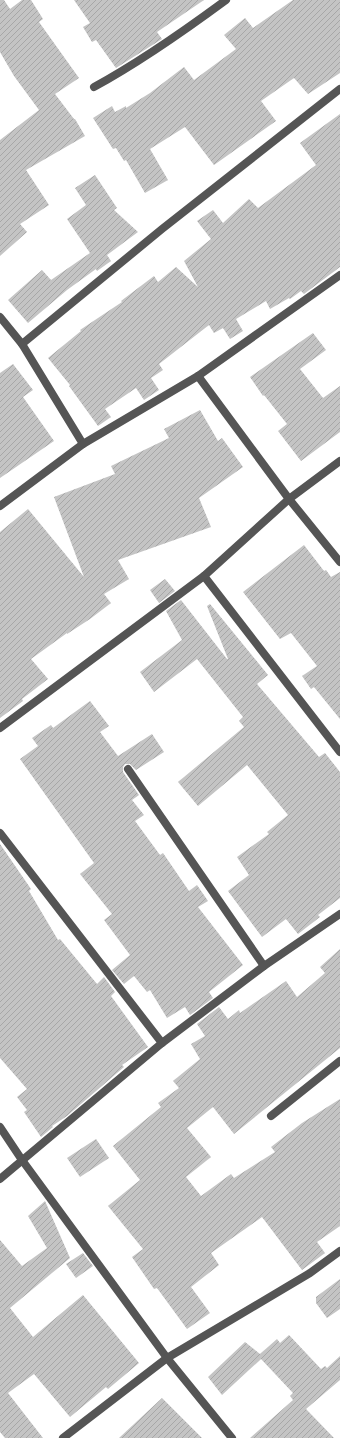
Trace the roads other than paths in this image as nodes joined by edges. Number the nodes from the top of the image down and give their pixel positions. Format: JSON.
{"nodes":[{"id":1,"x":226,"y":0,"type":"edge"},
{"id":2,"x":94,"y":87,"type":"dead end"},
{"id":3,"x":340,"y":89,"type":"edge"},
{"id":4,"x":340,"y":275,"type":"edge"},
{"id":5,"x":0,"y":317,"type":"edge"},
{"id":6,"x":22,"y":344,"type":"junction"},
{"id":7,"x":198,"y":376,"type":"junction"},
{"id":8,"x":83,"y":444,"type":"junction"},
{"id":9,"x":340,"y":461,"type":"edge"},
{"id":10,"x":289,"y":499,"type":"junction"},
{"id":11,"x":0,"y":506,"type":"edge"},
{"id":12,"x":340,"y":562,"type":"edge"},
{"id":13,"x":204,"y":576,"type":"junction"},
{"id":14,"x":0,"y":728,"type":"edge"},
{"id":15,"x":340,"y":752,"type":"edge"},
{"id":16,"x":128,"y":769,"type":"dead end"},
{"id":17,"x":0,"y":833,"type":"edge"},
{"id":18,"x":340,"y":914,"type":"edge"},
{"id":19,"x":264,"y":966,"type":"junction"},
{"id":20,"x":162,"y":1043,"type":"junction"},
{"id":21,"x":340,"y":1061,"type":"edge"},
{"id":22,"x":271,"y":1116,"type":"dead end"},
{"id":23,"x":0,"y":1127,"type":"edge"},
{"id":24,"x":22,"y":1160,"type":"junction"},
{"id":25,"x":0,"y":1179,"type":"edge"},
{"id":26,"x":340,"y":1251,"type":"edge"},
{"id":27,"x":167,"y":1358,"type":"junction"},
{"id":28,"x":64,"y":1438,"type":"edge"},
{"id":29,"x":232,"y":1438,"type":"edge"}],
"edges":[{"from":1,"to":2,"type":"street"},
{"from":3,"to":6,"type":"street"},
{"from":4,"to":7,"type":"street"},
{"from":5,"to":6,"type":"street"},
{"from":6,"to":8,"type":"street"},
{"from":7,"to":8,"type":"street"},
{"from":7,"to":10,"type":"street"},
{"from":8,"to":11,"type":"street"},
{"from":9,"to":10,"type":"street"},
{"from":10,"to":12,"type":"street"},
{"from":10,"to":13,"type":"street"},
{"from":13,"to":14,"type":"street"},
{"from":13,"to":15,"type":"street"},
{"from":16,"to":19,"type":"street"},
{"from":17,"to":20,"type":"street"},
{"from":18,"to":19,"type":"street"},
{"from":19,"to":20,"type":"street"},
{"from":20,"to":24,"type":"street"},
{"from":21,"to":22,"type":"street"},
{"from":23,"to":24,"type":"street"},
{"from":24,"to":25,"type":"street"},
{"from":24,"to":27,"type":"street"},
{"from":26,"to":27,"type":"street"},
{"from":27,"to":28,"type":"street"},
{"from":27,"to":29,"type":"street"}]}
